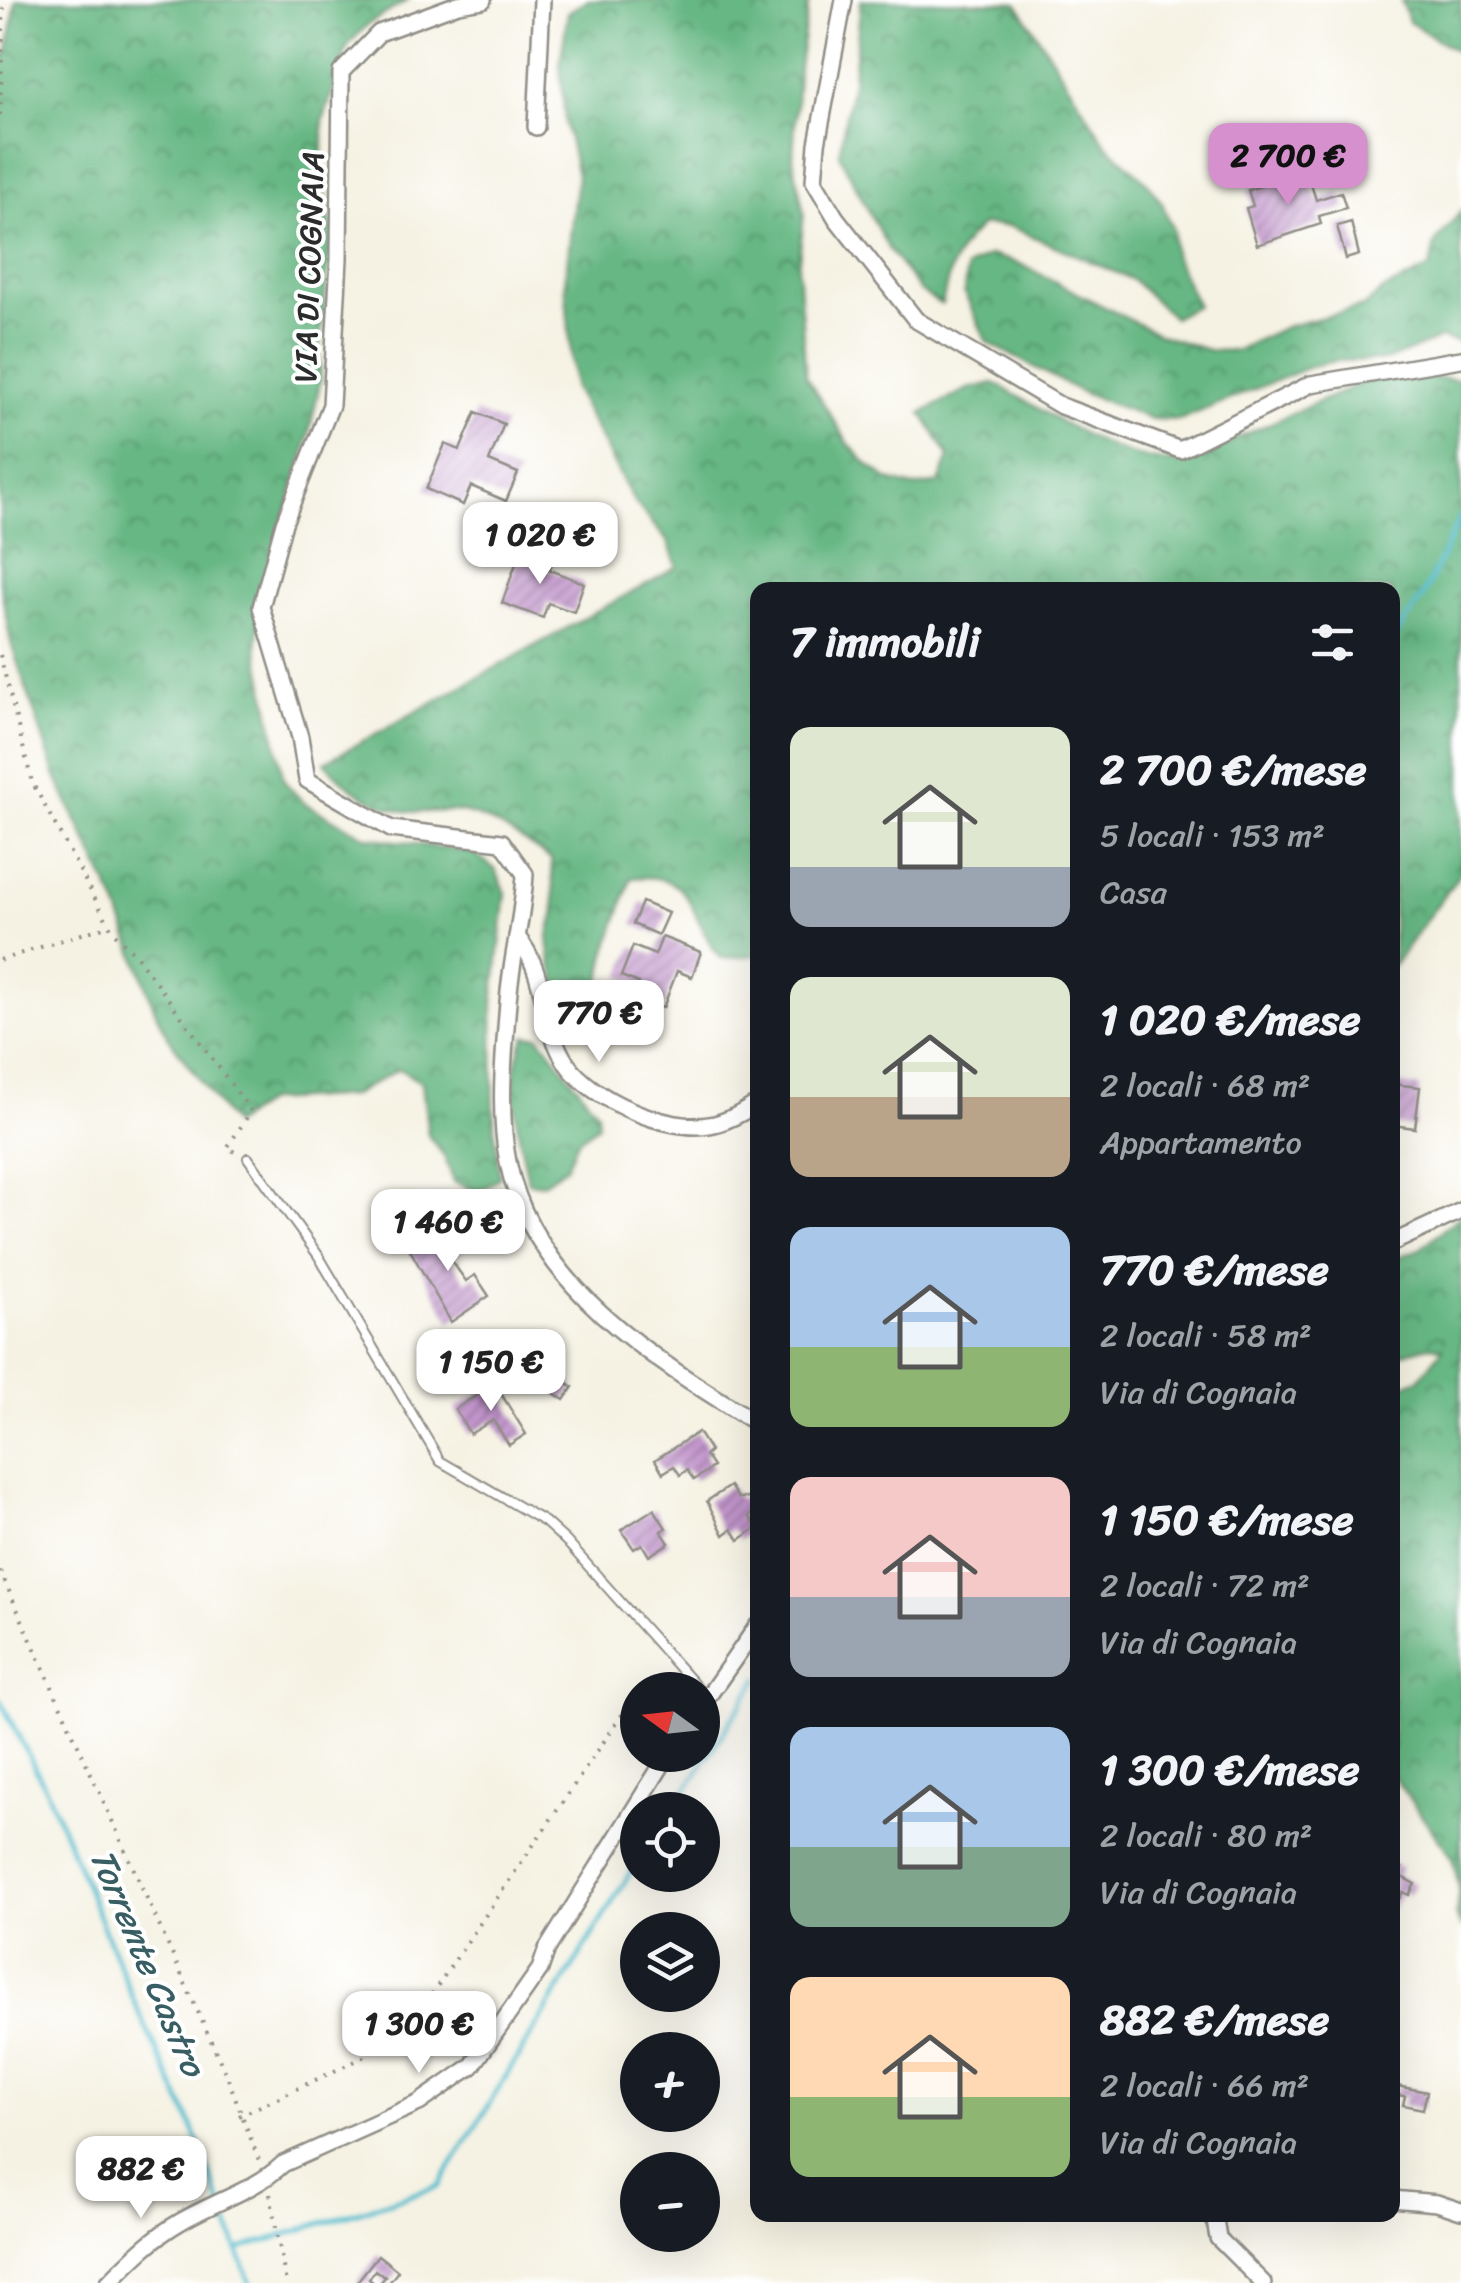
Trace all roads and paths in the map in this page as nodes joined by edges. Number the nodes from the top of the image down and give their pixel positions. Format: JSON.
{"nodes":[{"id":1,"x":4,"y":0,"type":"edge"},
{"id":2,"x":483,"y":0,"type":"edge"},
{"id":3,"x":542,"y":0,"type":"edge"},
{"id":4,"x":844,"y":0,"type":"edge"},
{"id":5,"x":0,"y":115,"type":"edge"},
{"id":6,"x":536,"y":127,"type":"dead end"},
{"id":7,"x":1461,"y":360,"type":"edge"},
{"id":8,"x":0,"y":655,"type":"edge"},
{"id":9,"x":110,"y":925,"type":"junction"},
{"id":10,"x":517,"y":938,"type":"junction"},
{"id":11,"x":0,"y":960,"type":"edge"},
{"id":12,"x":750,"y":1106,"type":"edge"},
{"id":13,"x":248,"y":1158,"type":"joint"},
{"id":14,"x":1461,"y":1211,"type":"edge"},
{"id":15,"x":1400,"y":1239,"type":"edge"},
{"id":16,"x":750,"y":1419,"type":"edge"},
{"id":17,"x":0,"y":1571,"type":"edge"},
{"id":18,"x":750,"y":1635,"type":"edge"},
{"id":19,"x":681,"y":1672,"type":"edge"},
{"id":20,"x":720,"y":1675,"type":"edge"},
{"id":21,"x":620,"y":1718,"type":"edge"},
{"id":22,"x":657,"y":1772,"type":"edge"},
{"id":23,"x":239,"y":2116,"type":"junction"},
{"id":24,"x":269,"y":2177,"type":"junction"},
{"id":25,"x":1400,"y":2200,"type":"edge"},
{"id":26,"x":1461,"y":2211,"type":"edge"},
{"id":27,"x":1215,"y":2222,"type":"edge"},
{"id":28,"x":108,"y":2283,"type":"edge"},
{"id":29,"x":286,"y":2283,"type":"edge"},
{"id":30,"x":1263,"y":2283,"type":"edge"}],
"edges":[{"from":1,"to":5,"type":"path"},
{"from":2,"to":10,"type":"street","name":"VIA DI COGNAIA"},
{"from":3,"to":6,"type":"street"},
{"from":4,"to":7,"type":"street"},
{"from":8,"to":9,"type":"path"},
{"from":9,"to":11,"type":"path"},
{"from":9,"to":13,"type":"path"},
{"from":10,"to":12,"type":"street"},
{"from":10,"to":16,"type":"street","name":"VIA DI COGNAIA"},
{"from":13,"to":19,"type":"lane"},
{"from":14,"to":15,"type":"street"},
{"from":17,"to":23,"type":"path"},
{"from":18,"to":20,"type":"street"},
{"from":21,"to":23,"type":"path"},
{"from":22,"to":24,"type":"street"},
{"from":23,"to":24,"type":"path"},
{"from":24,"to":28,"type":"street"},
{"from":24,"to":29,"type":"path"},
{"from":25,"to":26,"type":"street"},
{"from":27,"to":30,"type":"street"}]}
